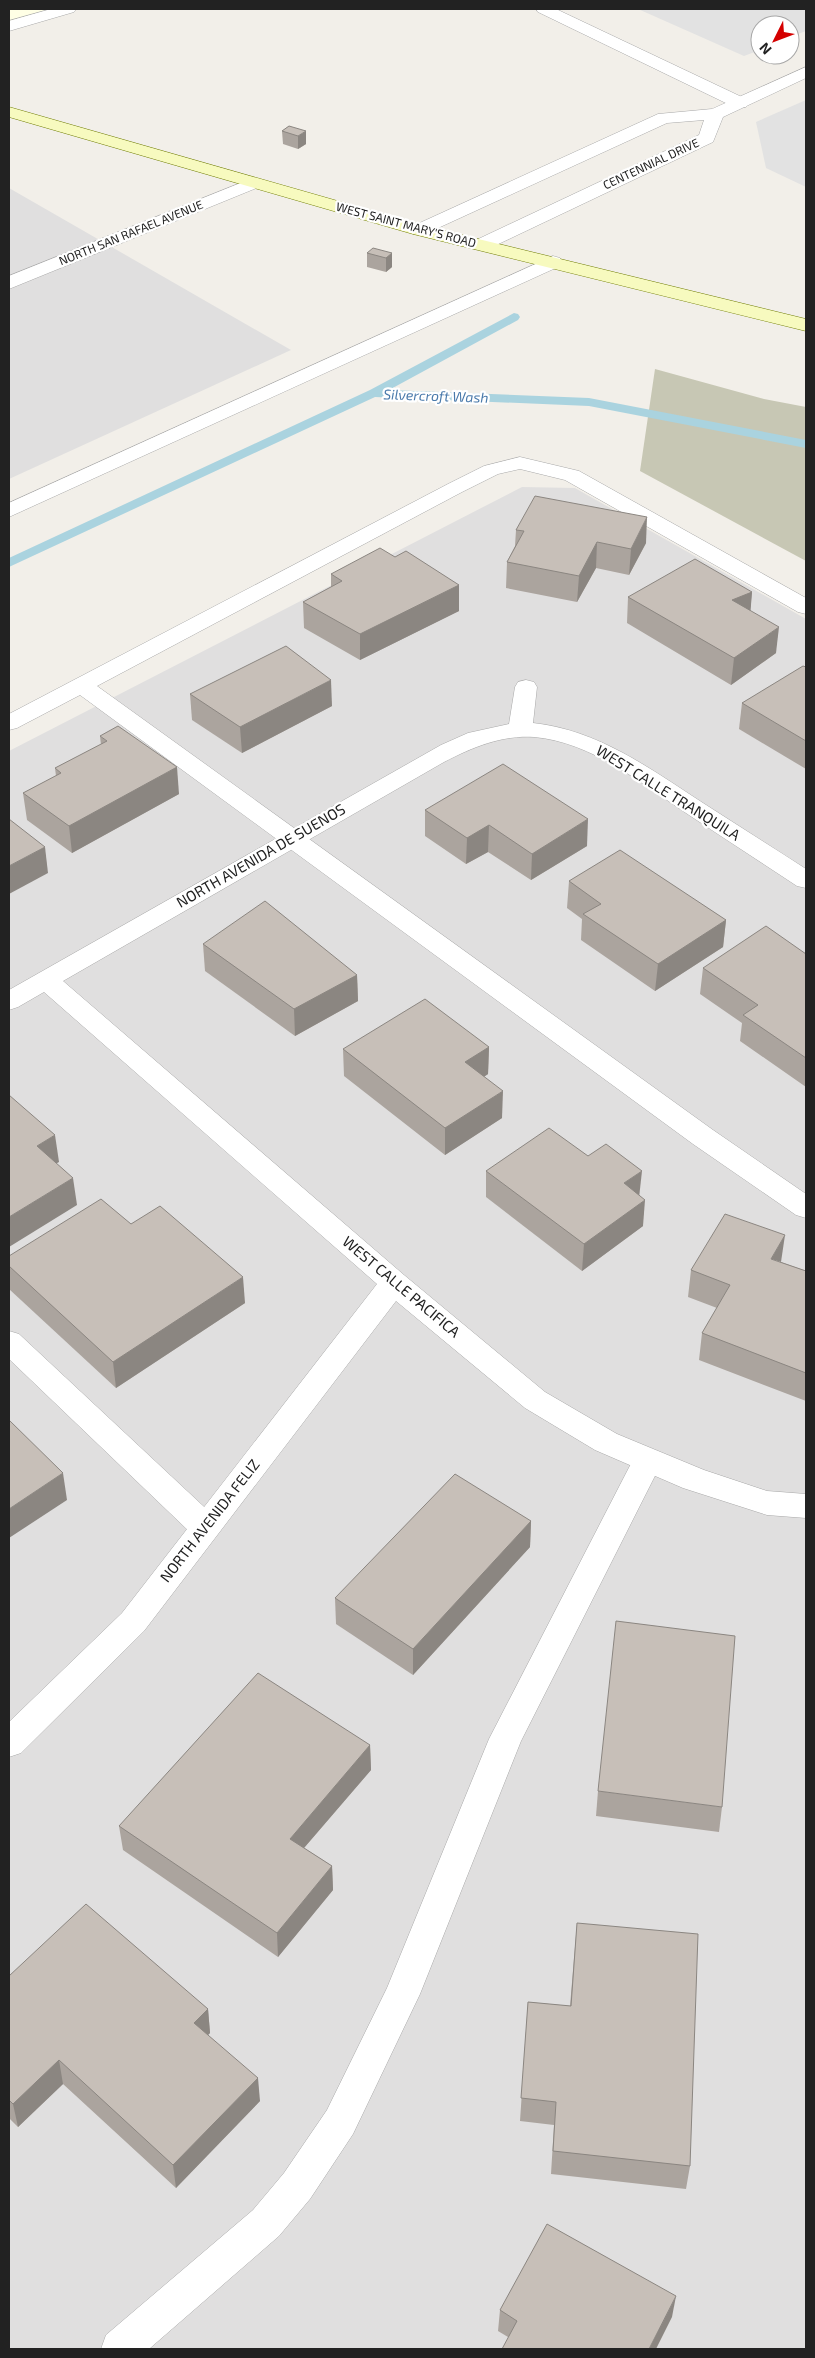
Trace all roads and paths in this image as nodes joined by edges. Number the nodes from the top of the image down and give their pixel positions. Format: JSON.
{"nodes":[{"id":1,"x":68,"y":9,"type":"edge"},
{"id":2,"x":544,"y":9,"type":"edge"},
{"id":3,"x":9,"y":26,"type":"edge"},
{"id":4,"x":806,"y":72,"type":"edge"},
{"id":5,"x":740,"y":103,"type":"junction"},
{"id":6,"x":10,"y":112,"type":"edge"},
{"id":7,"x":715,"y":114,"type":"junction"},
{"id":8,"x":253,"y":183,"type":"junction"},
{"id":9,"x":419,"y":230,"type":"junction"},
{"id":10,"x":481,"y":245,"type":"junction"},
{"id":11,"x":553,"y":262,"type":"junction"},
{"id":12,"x":9,"y":283,"type":"edge"},
{"id":13,"x":806,"y":324,"type":"edge"},
{"id":14,"x":9,"y":511,"type":"edge"},
{"id":15,"x":806,"y":607,"type":"edge"},
{"id":16,"x":82,"y":686,"type":"junction"},
{"id":17,"x":526,"y":686,"type":"dead end"},
{"id":18,"x":9,"y":723,"type":"edge"},
{"id":19,"x":520,"y":731,"type":"junction"},
{"id":20,"x":293,"y":838,"type":"junction"},
{"id":21,"x":806,"y":880,"type":"edge"},
{"id":22,"x":46,"y":980,"type":"junction"},
{"id":23,"x":9,"y":1001,"type":"edge"},
{"id":24,"x":806,"y":1208,"type":"edge"},
{"id":25,"x":394,"y":1283,"type":"junction"},
{"id":26,"x":9,"y":1342,"type":"edge"},
{"id":27,"x":648,"y":1460,"type":"junction"},
{"id":28,"x":806,"y":1506,"type":"edge"},
{"id":29,"x":205,"y":1527,"type":"junction"},
{"id":30,"x":9,"y":1743,"type":"edge"},
{"id":31,"x":120,"y":2349,"type":"edge"}],
"edges":[{"from":1,"to":3,"type":"street"},
{"from":2,"to":5,"type":"street"},
{"from":4,"to":5,"type":"street"},
{"from":5,"to":7,"type":"street"},
{"from":6,"to":8,"type":"main road","name":"WEST SAINT MARY'S ROAD"},
{"from":7,"to":9,"type":"street"},
{"from":7,"to":10,"type":"street","name":"CENTENNIAL DRIVE"},
{"from":8,"to":9,"type":"main road","name":"WEST SAINT MARY'S ROAD"},
{"from":8,"to":12,"type":"street","name":"NORTH SAN RAFAEL AVENUE"},
{"from":9,"to":10,"type":"main road","name":"WEST SAINT MARY'S ROAD"},
{"from":10,"to":11,"type":"main road","name":"WEST SAINT MARY'S ROAD"},
{"from":11,"to":13,"type":"main road","name":"WEST SAINT MARY'S ROAD"},
{"from":11,"to":14,"type":"street"},
{"from":15,"to":16,"type":"street"},
{"from":16,"to":18,"type":"street"},
{"from":16,"to":20,"type":"street"},
{"from":17,"to":19,"type":"street"},
{"from":19,"to":20,"type":"street","name":"NORTH AVENIDA DE SUENOS"},
{"from":19,"to":21,"type":"street","name":"WEST CALLE TRANQUILA"},
{"from":20,"to":22,"type":"street","name":"NORTH AVENIDA DE SUENOS"},
{"from":20,"to":24,"type":"street"},
{"from":22,"to":23,"type":"street","name":"NORTH AVENIDA DE SUENOS"},
{"from":22,"to":25,"type":"street","name":"WEST CALLE PACIFICA"},
{"from":25,"to":27,"type":"street","name":"WEST CALLE PACIFICA"},
{"from":25,"to":29,"type":"street","name":"NORTH AVENIDA FELIZ"},
{"from":26,"to":29,"type":"street"},
{"from":27,"to":28,"type":"street","name":"WEST CALLE PACIFICA"},
{"from":27,"to":31,"type":"street"},
{"from":29,"to":30,"type":"street","name":"NORTH AVENIDA FELIZ"}]}
